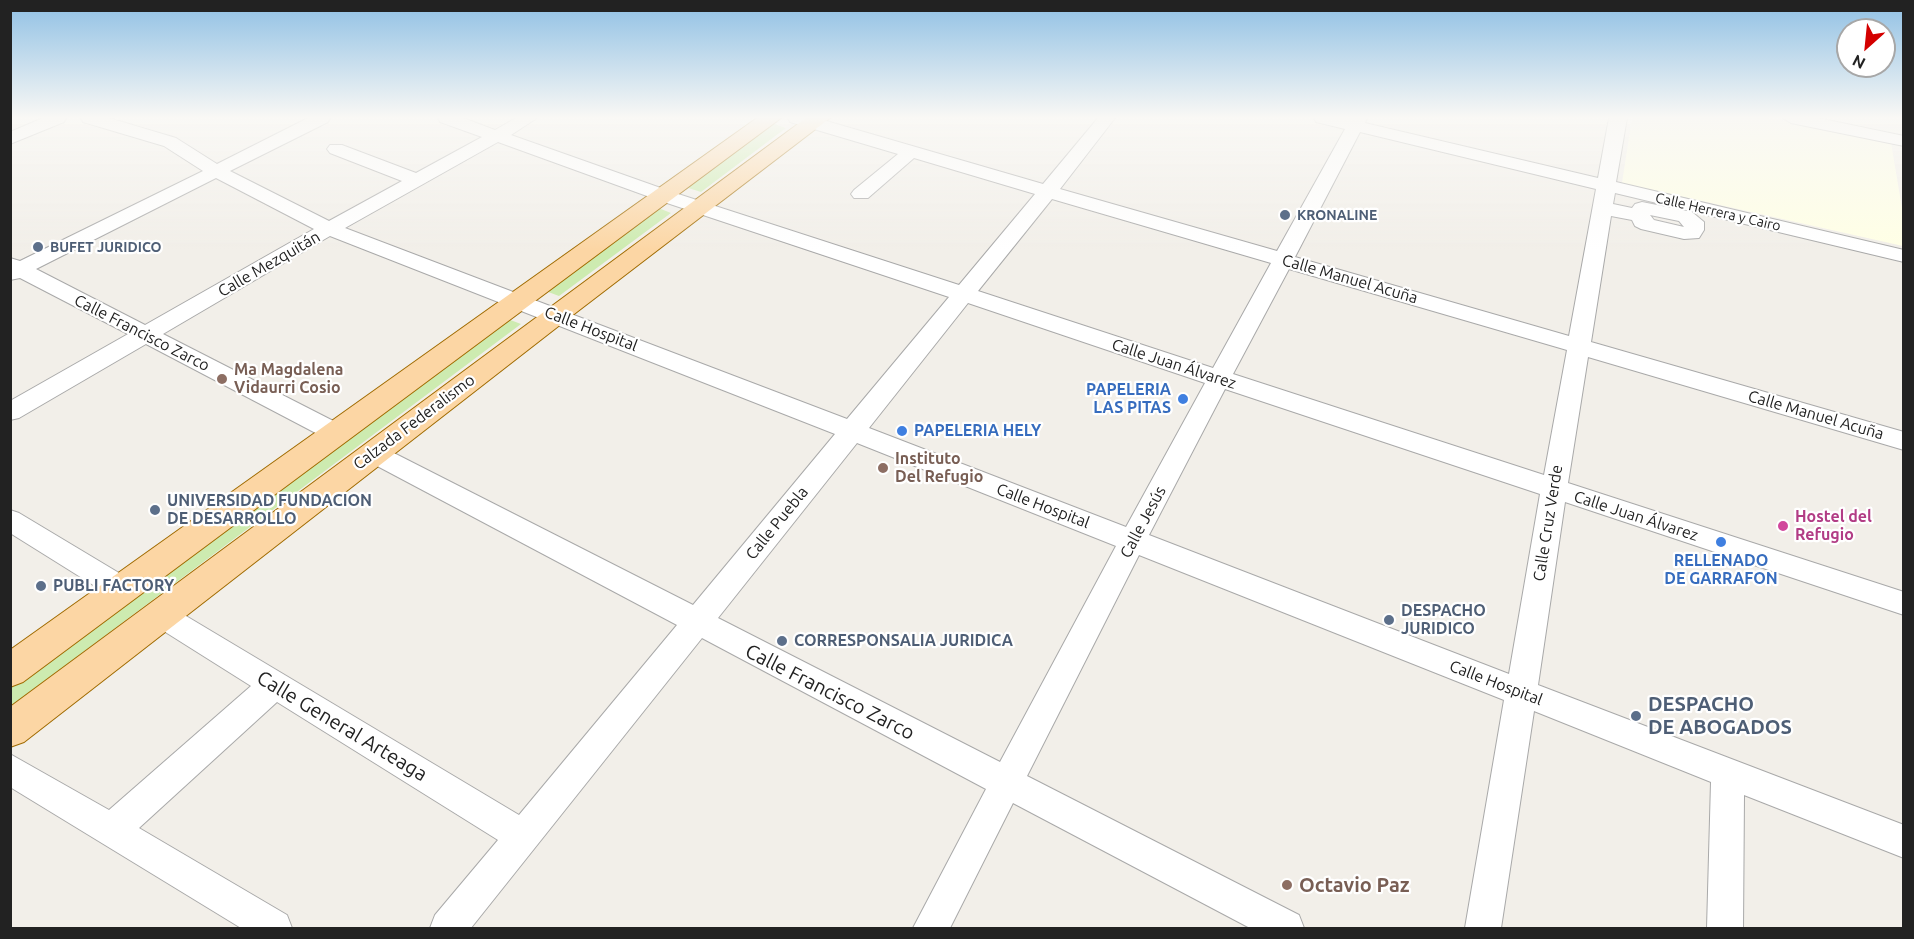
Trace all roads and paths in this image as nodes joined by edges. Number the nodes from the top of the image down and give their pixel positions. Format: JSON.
{"nodes":[{"id":1,"x":201,"y":162,"type":"edge"},
{"id":2,"x":234,"y":162,"type":"edge"},
{"id":3,"x":370,"y":162,"type":"edge"},
{"id":4,"x":451,"y":162,"type":"edge"},
{"id":5,"x":570,"y":162,"type":"edge"},
{"id":6,"x":712,"y":162,"type":"edge"},
{"id":7,"x":757,"y":162,"type":"edge"},
{"id":8,"x":899,"y":162,"type":"edge"},
{"id":9,"x":944,"y":162,"type":"edge"},
{"id":10,"x":1071,"y":162,"type":"edge"},
{"id":11,"x":1335,"y":162,"type":"edge"},
{"id":12,"x":1490,"y":162,"type":"edge"},
{"id":13,"x":1610,"y":162,"type":"edge"},
{"id":14,"x":216,"y":171,"type":"junction"},
{"id":15,"x":418,"y":180,"type":"junction"},
{"id":16,"x":1047,"y":192,"type":"junction"},
{"id":17,"x":861,"y":194,"type":"dead end"},
{"id":18,"x":666,"y":196,"type":"junction"},
{"id":19,"x":1604,"y":196,"type":"junction"},
{"id":20,"x":699,"y":207,"type":"junction"},
{"id":21,"x":1640,"y":216,"type":"dead end"},
{"id":22,"x":329,"y":229,"type":"junction"},
{"id":23,"x":1904,"y":256,"type":"edge"},
{"id":24,"x":1282,"y":260,"type":"junction"},
{"id":25,"x":14,"y":269,"type":"edge"},
{"id":26,"x":964,"y":295,"type":"junction"},
{"id":27,"x":521,"y":302,"type":"junction"},
{"id":28,"x":555,"y":315,"type":"junction"},
{"id":29,"x":145,"y":335,"type":"junction"},
{"id":30,"x":1578,"y":346,"type":"junction"},
{"id":31,"x":1220,"y":379,"type":"junction"},
{"id":32,"x":10,"y":412,"type":"edge"},
{"id":33,"x":852,"y":432,"type":"junction"},
{"id":34,"x":338,"y":434,"type":"junction"},
{"id":35,"x":1904,"y":441,"type":"edge"},
{"id":36,"x":373,"y":453,"type":"junction"},
{"id":37,"x":1554,"y":489,"type":"junction"},
{"id":38,"x":10,"y":520,"type":"edge"},
{"id":39,"x":1132,"y":541,"type":"junction"},
{"id":40,"x":124,"y":590,"type":"junction"},
{"id":41,"x":1904,"y":604,"type":"edge"},
{"id":42,"x":161,"y":615,"type":"junction"},
{"id":43,"x":697,"y":623,"type":"junction"},
{"id":44,"x":10,"y":671,"type":"edge"},
{"id":45,"x":274,"y":685,"type":"junction"},
{"id":46,"x":1521,"y":693,"type":"junction"},
{"id":47,"x":10,"y":730,"type":"edge"},
{"id":48,"x":10,"y":769,"type":"edge"},
{"id":49,"x":1728,"y":774,"type":"junction"},
{"id":50,"x":1006,"y":783,"type":"junction"},
{"id":51,"x":113,"y":829,"type":"junction"},
{"id":52,"x":523,"y":836,"type":"junction"},
{"id":53,"x":1904,"y":842,"type":"edge"},
{"id":54,"x":274,"y":928,"type":"edge"},
{"id":55,"x":448,"y":928,"type":"edge"},
{"id":56,"x":931,"y":928,"type":"edge"},
{"id":57,"x":1286,"y":928,"type":"edge"},
{"id":58,"x":1483,"y":928,"type":"edge"},
{"id":59,"x":1725,"y":928,"type":"edge"}],
"edges":[{"from":1,"to":14,"type":"street","name":"Calle Hospital"},
{"from":2,"to":14,"type":"street"},
{"from":3,"to":15,"type":"street"},
{"from":4,"to":15,"type":"street","name":"Calle Mezquitán"},
{"from":5,"to":18,"type":"street","name":"Calle Juan Álvarez"},
{"from":6,"to":18,"type":"main road","name":"Calzada Federalismo"},
{"from":7,"to":20,"type":"main road","name":"Calzada Federalismo"},
{"from":8,"to":17,"type":"street"},
{"from":9,"to":16,"type":"street","name":"Calle Manuel Acuña"},
{"from":10,"to":16,"type":"street","name":"Calle Puebla"},
{"from":11,"to":24,"type":"street","name":"Calle Jesús"},
{"from":12,"to":19,"type":"street","name":"Calle Herrera y Cairo"},
{"from":13,"to":19,"type":"street","name":"Calle Cruz Verde"},
{"from":14,"to":22,"type":"street","name":"Calle Hospital"},
{"from":14,"to":25,"type":"street"},
{"from":15,"to":22,"type":"street","name":"Calle Mezquitán"},
{"from":16,"to":24,"type":"street","name":"Calle Manuel Acuña"},
{"from":16,"to":26,"type":"street","name":"Calle Puebla"},
{"from":18,"to":20,"type":"street","name":"Calle Juan Álvarez"},
{"from":18,"to":27,"type":"main road","name":"Calzada Federalismo"},
{"from":19,"to":21,"type":"street"},
{"from":19,"to":23,"type":"street","name":"Calle Herrera y Cairo"},
{"from":19,"to":30,"type":"street","name":"Calle Cruz Verde"},
{"from":20,"to":26,"type":"street","name":"Calle Juan Álvarez"},
{"from":20,"to":28,"type":"main road","name":"Calzada Federalismo"},
{"from":22,"to":27,"type":"street","name":"Calle Hospital"},
{"from":22,"to":29,"type":"street","name":"Calle Mezquitán"},
{"from":24,"to":30,"type":"street","name":"Calle Manuel Acuña"},
{"from":24,"to":31,"type":"street","name":"Calle Jesús"},
{"from":25,"to":29,"type":"street","name":"Calle Francisco Zarco"},
{"from":26,"to":31,"type":"street","name":"Calle Juan Álvarez"},
{"from":26,"to":33,"type":"street","name":"Calle Puebla"},
{"from":27,"to":28,"type":"street","name":"Calle Hospital"},
{"from":27,"to":34,"type":"main road","name":"Calzada Federalismo"},
{"from":28,"to":33,"type":"street","name":"Calle Hospital"},
{"from":28,"to":36,"type":"main road","name":"Calzada Federalismo"},
{"from":29,"to":32,"type":"street","name":"Calle Mezquitán"},
{"from":29,"to":34,"type":"street","name":"Calle Francisco Zarco"},
{"from":30,"to":35,"type":"street","name":"Calle Manuel Acuña"},
{"from":30,"to":37,"type":"street","name":"Calle Cruz Verde"},
{"from":31,"to":37,"type":"street","name":"Calle Juan Álvarez"},
{"from":31,"to":39,"type":"street","name":"Calle Jesús"},
{"from":33,"to":39,"type":"street","name":"Calle Hospital"},
{"from":33,"to":43,"type":"street","name":"Calle Puebla"},
{"from":34,"to":40,"type":"main road","name":"Calzada Federalismo"},
{"from":36,"to":42,"type":"main road","name":"Calzada Federalismo"},
{"from":36,"to":43,"type":"street","name":"Calle Francisco Zarco"},
{"from":37,"to":41,"type":"street","name":"Calle Juan Álvarez"},
{"from":37,"to":46,"type":"street","name":"Calle Cruz Verde"},
{"from":38,"to":40,"type":"street"},
{"from":39,"to":46,"type":"street","name":"Calle Hospital"},
{"from":39,"to":50,"type":"street","name":"Calle Jesús"},
{"from":40,"to":44,"type":"main road","name":"Calzada Federalismo"},
{"from":42,"to":45,"type":"street","name":"Calle General Arteaga"},
{"from":42,"to":47,"type":"main road","name":"Calzada Federalismo"},
{"from":43,"to":50,"type":"street","name":"Calle Francisco Zarco"},
{"from":43,"to":52,"type":"street","name":"Calle Puebla"},
{"from":45,"to":51,"type":"street"},
{"from":45,"to":52,"type":"street","name":"Calle General Arteaga"},
{"from":46,"to":49,"type":"street","name":"Calle Hospital"},
{"from":46,"to":58,"type":"street","name":"Calle Cruz Verde"},
{"from":48,"to":51,"type":"street"},
{"from":49,"to":53,"type":"street","name":"Calle Hospital"},
{"from":49,"to":59,"type":"street"},
{"from":50,"to":56,"type":"street","name":"Calle Jesús"},
{"from":50,"to":57,"type":"street","name":"Calle Francisco Zarco"},
{"from":51,"to":54,"type":"street"},
{"from":52,"to":55,"type":"street","name":"Calle Puebla"}]}
